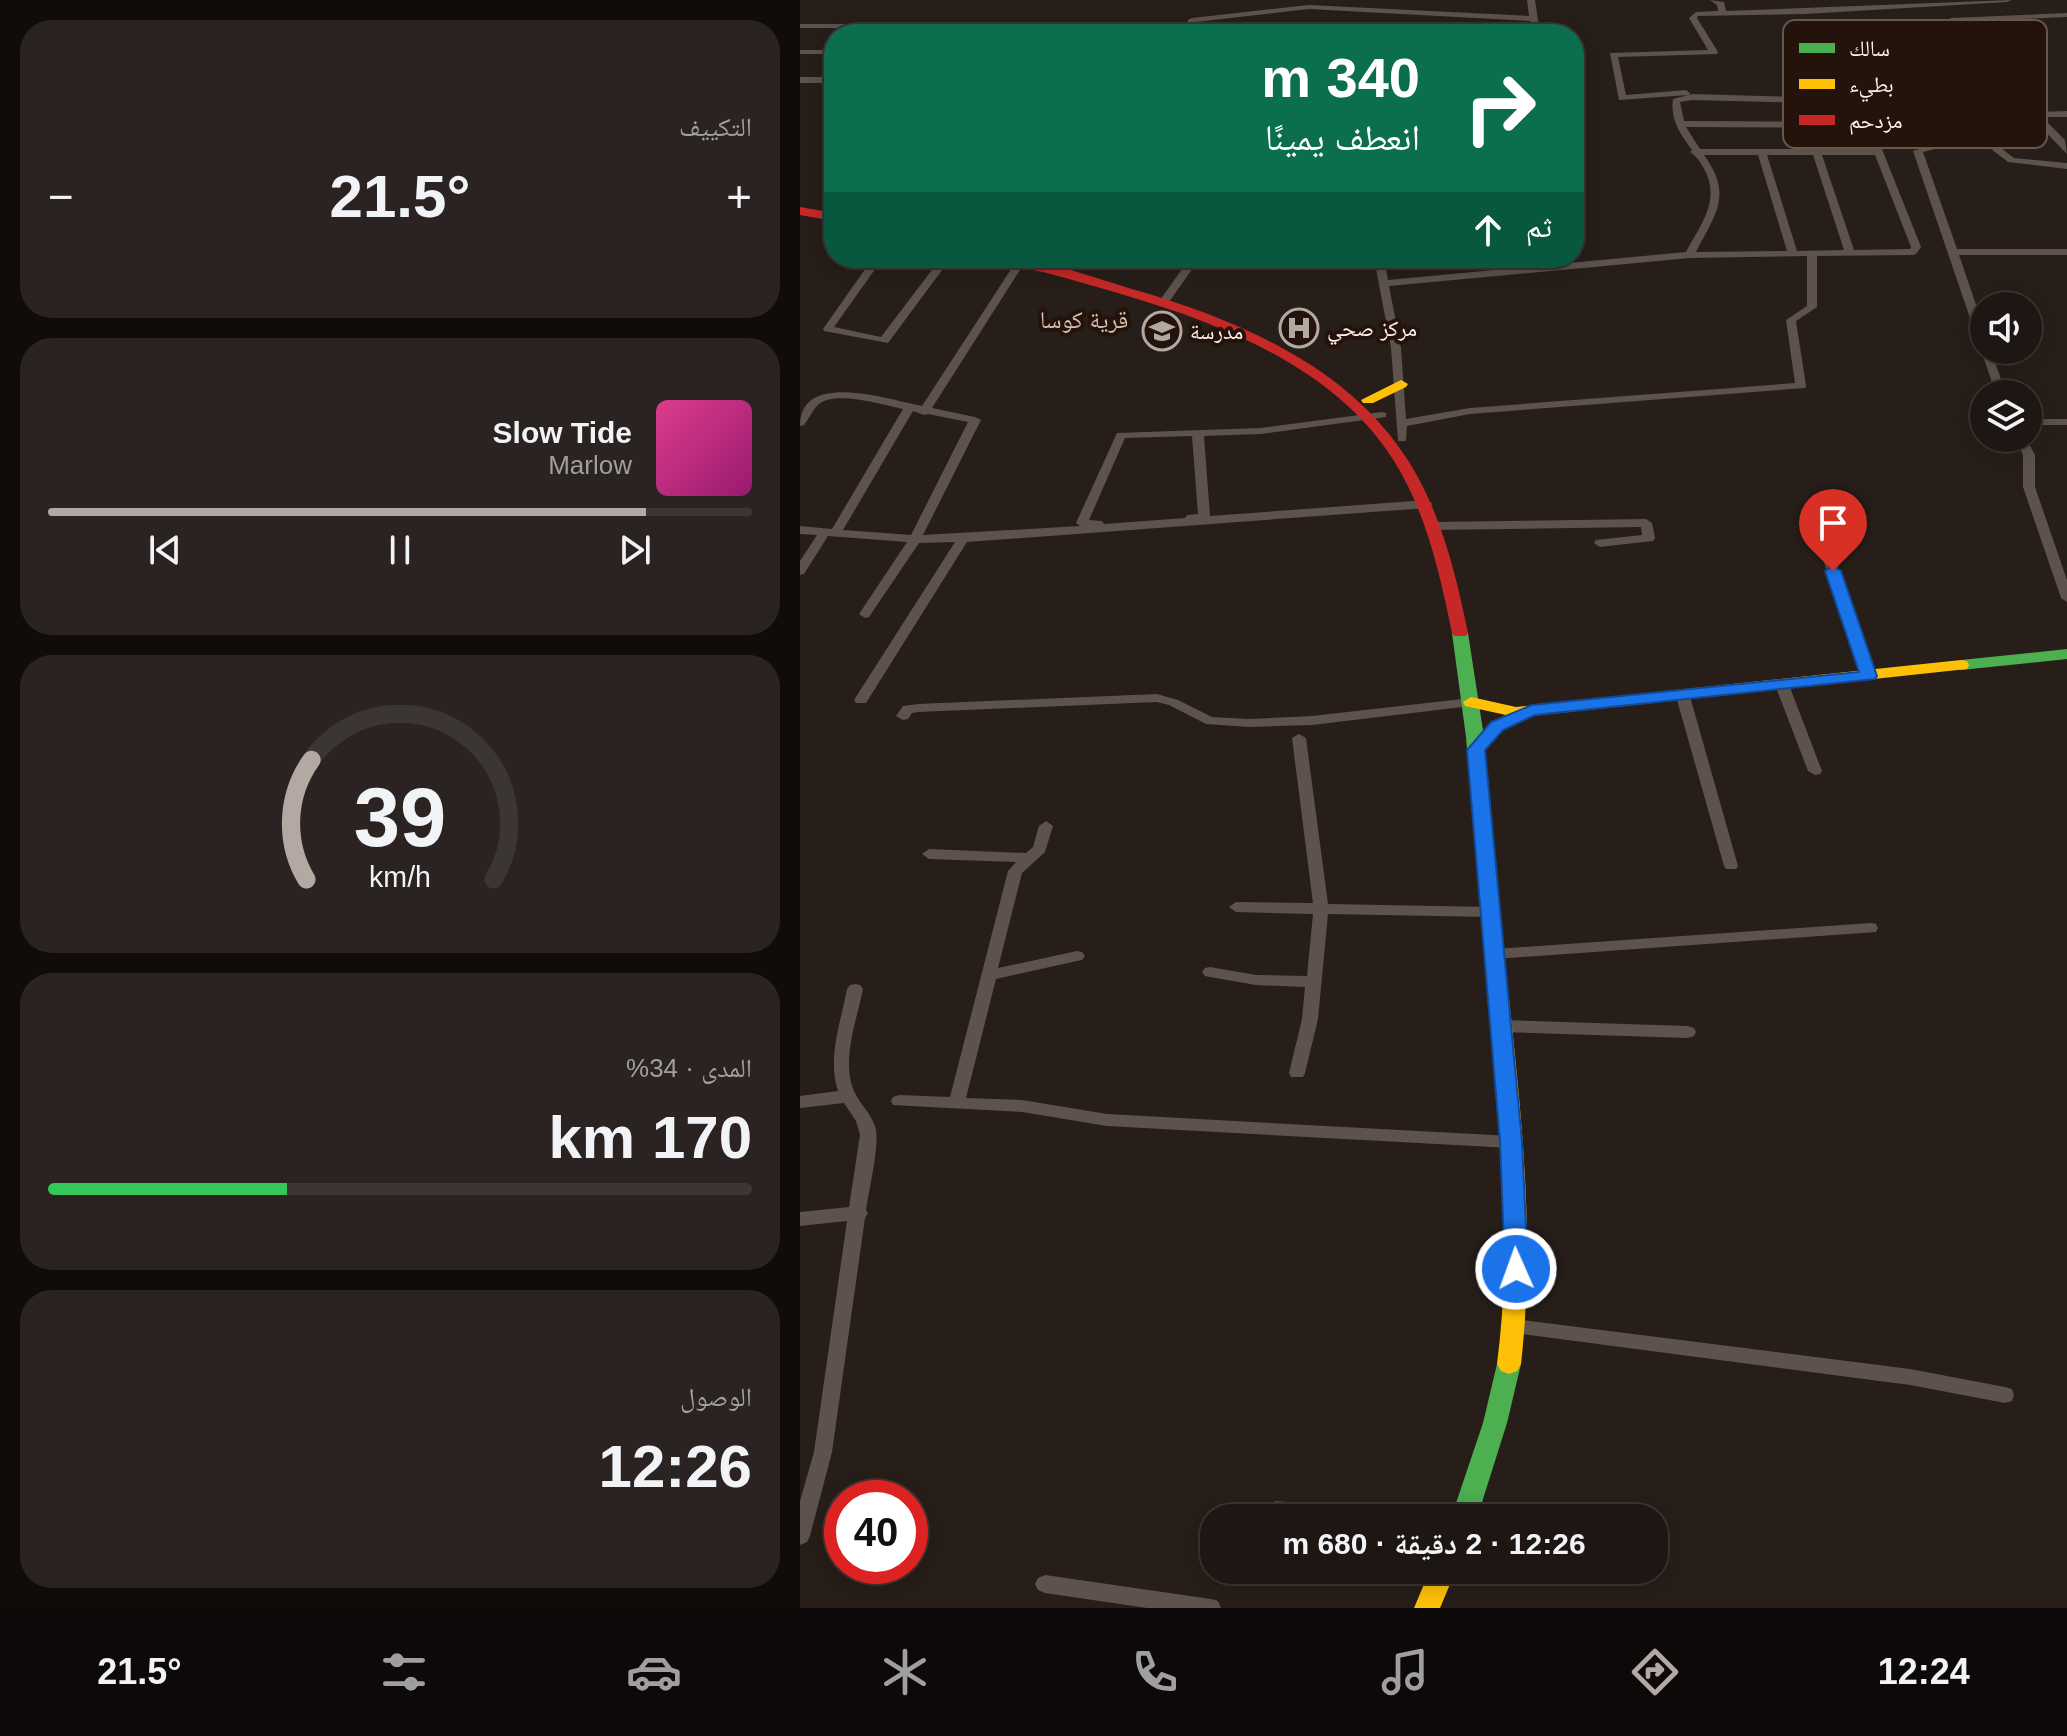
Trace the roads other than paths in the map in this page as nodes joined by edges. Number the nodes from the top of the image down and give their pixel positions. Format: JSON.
{"nodes":[{"id":1,"x":1531,"y":0,"type":"edge"},
{"id":2,"x":1714,"y":0,"type":"edge"},
{"id":3,"x":2007,"y":0,"type":"edge"},
{"id":4,"x":1722,"y":13,"type":"junction"},
{"id":5,"x":2067,"y":15,"type":"edge"},
{"id":6,"x":1535,"y":19,"type":"junction"},
{"id":7,"x":1951,"y":20,"type":"dead end"},
{"id":8,"x":1191,"y":24,"type":"edge"},
{"id":9,"x":1535,"y":24,"type":"edge"},
{"id":10,"x":800,"y":26,"type":"edge"},
{"id":11,"x":824,"y":26,"type":"edge"},
{"id":12,"x":800,"y":52,"type":"edge"},
{"id":13,"x":824,"y":52,"type":"edge"},
{"id":14,"x":800,"y":80,"type":"edge"},
{"id":15,"x":823,"y":80,"type":"dead end"},
{"id":16,"x":1783,"y":91,"type":"edge"},
{"id":17,"x":1783,"y":98,"type":"edge"},
{"id":18,"x":2067,"y":114,"type":"edge"},
{"id":19,"x":2047,"y":115,"type":"edge"},
{"id":20,"x":1679,"y":124,"type":"junction"},
{"id":21,"x":1783,"y":125,"type":"edge"},
{"id":22,"x":2047,"y":128,"type":"edge"},
{"id":23,"x":1878,"y":148,"type":"edge"},
{"id":24,"x":1929,"y":148,"type":"edge"},
{"id":25,"x":1995,"y":148,"type":"edge"},
{"id":26,"x":2067,"y":151,"type":"edge"},
{"id":27,"x":1695,"y":152,"type":"junction"},
{"id":28,"x":1762,"y":152,"type":"junction"},
{"id":29,"x":1817,"y":152,"type":"junction"},
{"id":30,"x":1879,"y":152,"type":"junction"},
{"id":31,"x":2067,"y":166,"type":"edge"},
{"id":32,"x":800,"y":214,"type":"edge"},
{"id":33,"x":824,"y":216,"type":"edge"},
{"id":34,"x":1953,"y":252,"type":"junction"},
{"id":35,"x":2067,"y":252,"type":"edge"},
{"id":36,"x":1850,"y":253,"type":"junction"},
{"id":37,"x":1793,"y":254,"type":"junction"},
{"id":38,"x":1812,"y":254,"type":"junction"},
{"id":39,"x":1690,"y":255,"type":"junction"},
{"id":40,"x":1584,"y":265,"type":"edge"},
{"id":41,"x":871,"y":268,"type":"edge"},
{"id":42,"x":939,"y":268,"type":"edge"},
{"id":43,"x":1012,"y":268,"type":"edge"},
{"id":44,"x":1046,"y":268,"type":"edge"},
{"id":45,"x":1049,"y":268,"type":"edge"},
{"id":46,"x":1188,"y":268,"type":"edge"},
{"id":47,"x":1381,"y":268,"type":"edge"},
{"id":48,"x":1548,"y":268,"type":"edge"},
{"id":49,"x":1384,"y":283,"type":"junction"},
{"id":50,"x":1165,"y":300,"type":"junction"},
{"id":51,"x":1188,"y":312,"type":"junction"},
{"id":52,"x":1996,"y":380,"type":"edge"},
{"id":53,"x":1401,"y":384,"type":"junction"},
{"id":54,"x":909,"y":409,"type":"junction"},
{"id":55,"x":1373,"y":411,"type":"junction"},
{"id":56,"x":924,"y":412,"type":"junction"},
{"id":57,"x":2042,"y":422,"type":"edge"},
{"id":58,"x":2067,"y":422,"type":"edge"},
{"id":59,"x":800,"y":423,"type":"edge"},
{"id":60,"x":1403,"y":431,"type":"junction"},
{"id":61,"x":1198,"y":435,"type":"junction"},
{"id":62,"x":2027,"y":452,"type":"edge"},
{"id":63,"x":1267,"y":512,"type":"dead end"},
{"id":64,"x":1426,"y":513,"type":"junction"},
{"id":65,"x":1204,"y":517,"type":"junction"},
{"id":66,"x":1815,"y":518,"type":"dead end"},
{"id":67,"x":800,"y":530,"type":"edge"},
{"id":68,"x":830,"y":531,"type":"junction"},
{"id":69,"x":963,"y":538,"type":"junction"},
{"id":70,"x":915,"y":539,"type":"junction"},
{"id":71,"x":1600,"y":543,"type":"dead end"},
{"id":72,"x":800,"y":571,"type":"edge"},
{"id":73,"x":2067,"y":598,"type":"edge"},
{"id":74,"x":865,"y":614,"type":"dead end"},
{"id":75,"x":2067,"y":654,"type":"edge"},
{"id":76,"x":1869,"y":676,"type":"junction"},
{"id":77,"x":1782,"y":685,"type":"junction"},
{"id":78,"x":1682,"y":693,"type":"junction"},
{"id":79,"x":861,"y":700,"type":"dead end"},
{"id":80,"x":1471,"y":702,"type":"junction"},
{"id":81,"x":1532,"y":710,"type":"junction"},
{"id":82,"x":903,"y":716,"type":"dead end"},
{"id":83,"x":1299,"y":738,"type":"dead end"},
{"id":84,"x":1476,"y":750,"type":"junction"},
{"id":85,"x":1815,"y":771,"type":"dead end"},
{"id":86,"x":1046,"y":826,"type":"dead end"},
{"id":87,"x":929,"y":854,"type":"dead end"},
{"id":88,"x":1028,"y":858,"type":"junction"},
{"id":89,"x":1731,"y":866,"type":"dead end"},
{"id":90,"x":1236,"y":907,"type":"dead end"},
{"id":91,"x":1321,"y":909,"type":"junction"},
{"id":92,"x":1491,"y":912,"type":"junction"},
{"id":93,"x":1871,"y":928,"type":"dead end"},
{"id":94,"x":1495,"y":954,"type":"junction"},
{"id":95,"x":1077,"y":956,"type":"dead end"},
{"id":96,"x":1210,"y":972,"type":"dead end"},
{"id":97,"x":989,"y":975,"type":"junction"},
{"id":98,"x":1314,"y":982,"type":"junction"},
{"id":99,"x":855,"y":989,"type":"dead end"},
{"id":100,"x":1501,"y":1026,"type":"junction"},
{"id":101,"x":1688,"y":1032,"type":"dead end"},
{"id":102,"x":1297,"y":1073,"type":"dead end"},
{"id":103,"x":848,"y":1096,"type":"junction"},
{"id":104,"x":899,"y":1101,"type":"dead end"},
{"id":105,"x":800,"y":1102,"type":"edge"},
{"id":106,"x":957,"y":1103,"type":"junction"},
{"id":107,"x":1511,"y":1142,"type":"junction"},
{"id":108,"x":859,"y":1213,"type":"junction"},
{"id":109,"x":800,"y":1219,"type":"edge"},
{"id":110,"x":1514,"y":1326,"type":"junction"},
{"id":111,"x":2005,"y":1395,"type":"dead end"},
{"id":112,"x":806,"y":1501,"type":"edge"},
{"id":113,"x":1469,"y":1504,"type":"edge"},
{"id":114,"x":800,"y":1536,"type":"edge"},
{"id":115,"x":1045,"y":1584,"type":"dead end"},
{"id":116,"x":1437,"y":1584,"type":"edge"},
{"id":117,"x":1211,"y":1608,"type":"edge"},
{"id":118,"x":1427,"y":1608,"type":"edge"}],
"edges":[{"from":1,"to":6,"type":"street"},
{"from":2,"to":4,"type":"street"},
{"from":3,"to":4,"type":"street"},
{"from":4,"to":16,"type":"street"},
{"from":5,"to":7,"type":"street"},
{"from":6,"to":8,"type":"street"},
{"from":6,"to":9,"type":"street"},
{"from":10,"to":11,"type":"street"},
{"from":12,"to":13,"type":"street"},
{"from":14,"to":15,"type":"street"},
{"from":17,"to":20,"type":"street"},
{"from":18,"to":19,"type":"street"},
{"from":20,"to":21,"type":"street"},
{"from":20,"to":27,"type":"street"},
{"from":22,"to":26,"type":"street"},
{"from":23,"to":30,"type":"street"},
{"from":24,"to":34,"type":"street"},
{"from":25,"to":31,"type":"street"},
{"from":27,"to":28,"type":"street"},
{"from":27,"to":39,"type":"street"},
{"from":28,"to":29,"type":"street"},
{"from":28,"to":37,"type":"street"},
{"from":29,"to":30,"type":"street"},
{"from":29,"to":36,"type":"street"},
{"from":30,"to":36,"type":"street"},
{"from":32,"to":33,"type":"street"},
{"from":34,"to":35,"type":"street"},
{"from":34,"to":52,"type":"street"},
{"from":36,"to":38,"type":"street"},
{"from":37,"to":38,"type":"street"},
{"from":37,"to":39,"type":"street"},
{"from":38,"to":60,"type":"street"},
{"from":39,"to":40,"type":"street"},
{"from":41,"to":42,"type":"street"},
{"from":43,"to":56,"type":"street"},
{"from":44,"to":51,"type":"street"},
{"from":45,"to":50,"type":"street"},
{"from":46,"to":50,"type":"street"},
{"from":47,"to":49,"type":"street"},
{"from":48,"to":49,"type":"street"},
{"from":49,"to":53,"type":"street"},
{"from":50,"to":51,"type":"street"},
{"from":51,"to":55,"type":"street"},
{"from":53,"to":55,"type":"street"},
{"from":53,"to":60,"type":"street"},
{"from":54,"to":56,"type":"street"},
{"from":54,"to":59,"type":"street"},
{"from":54,"to":68,"type":"street"},
{"from":55,"to":60,"type":"street"},
{"from":55,"to":61,"type":"street"},
{"from":55,"to":64,"type":"street"},
{"from":56,"to":70,"type":"street"},
{"from":57,"to":58,"type":"street"},
{"from":60,"to":64,"type":"street"},
{"from":61,"to":65,"type":"street"},
{"from":61,"to":65,"type":"street"},
{"from":62,"to":73,"type":"street"},
{"from":63,"to":65,"type":"street"},
{"from":64,"to":69,"type":"street"},
{"from":64,"to":71,"type":"street"},
{"from":64,"to":80,"type":"street"},
{"from":66,"to":76,"type":"street"},
{"from":67,"to":68,"type":"street"},
{"from":68,"to":70,"type":"street"},
{"from":68,"to":72,"type":"street"},
{"from":69,"to":70,"type":"street"},
{"from":69,"to":79,"type":"street"},
{"from":70,"to":74,"type":"street"},
{"from":75,"to":76,"type":"street"},
{"from":76,"to":77,"type":"street"},
{"from":77,"to":78,"type":"street"},
{"from":77,"to":85,"type":"street"},
{"from":78,"to":81,"type":"street"},
{"from":78,"to":89,"type":"street"},
{"from":80,"to":81,"type":"street"},
{"from":80,"to":82,"type":"street"},
{"from":80,"to":84,"type":"street"},
{"from":81,"to":84,"type":"street"},
{"from":83,"to":91,"type":"street"},
{"from":84,"to":92,"type":"street"},
{"from":86,"to":88,"type":"street"},
{"from":87,"to":88,"type":"street"},
{"from":88,"to":97,"type":"street"},
{"from":90,"to":91,"type":"street"},
{"from":91,"to":92,"type":"street"},
{"from":91,"to":98,"type":"street"},
{"from":92,"to":94,"type":"street"},
{"from":93,"to":94,"type":"street"},
{"from":94,"to":100,"type":"street"},
{"from":95,"to":97,"type":"street"},
{"from":96,"to":98,"type":"street"},
{"from":97,"to":106,"type":"street"},
{"from":98,"to":102,"type":"street"},
{"from":99,"to":103,"type":"street"},
{"from":100,"to":101,"type":"street"},
{"from":100,"to":107,"type":"street"},
{"from":103,"to":105,"type":"street"},
{"from":103,"to":108,"type":"street"},
{"from":104,"to":106,"type":"street"},
{"from":106,"to":107,"type":"street"},
{"from":107,"to":110,"type":"street"},
{"from":108,"to":109,"type":"street"},
{"from":108,"to":112,"type":"street"},
{"from":110,"to":111,"type":"street"},
{"from":110,"to":113,"type":"street"},
{"from":112,"to":114,"type":"street"},
{"from":115,"to":117,"type":"street"},
{"from":116,"to":118,"type":"street"}]}
